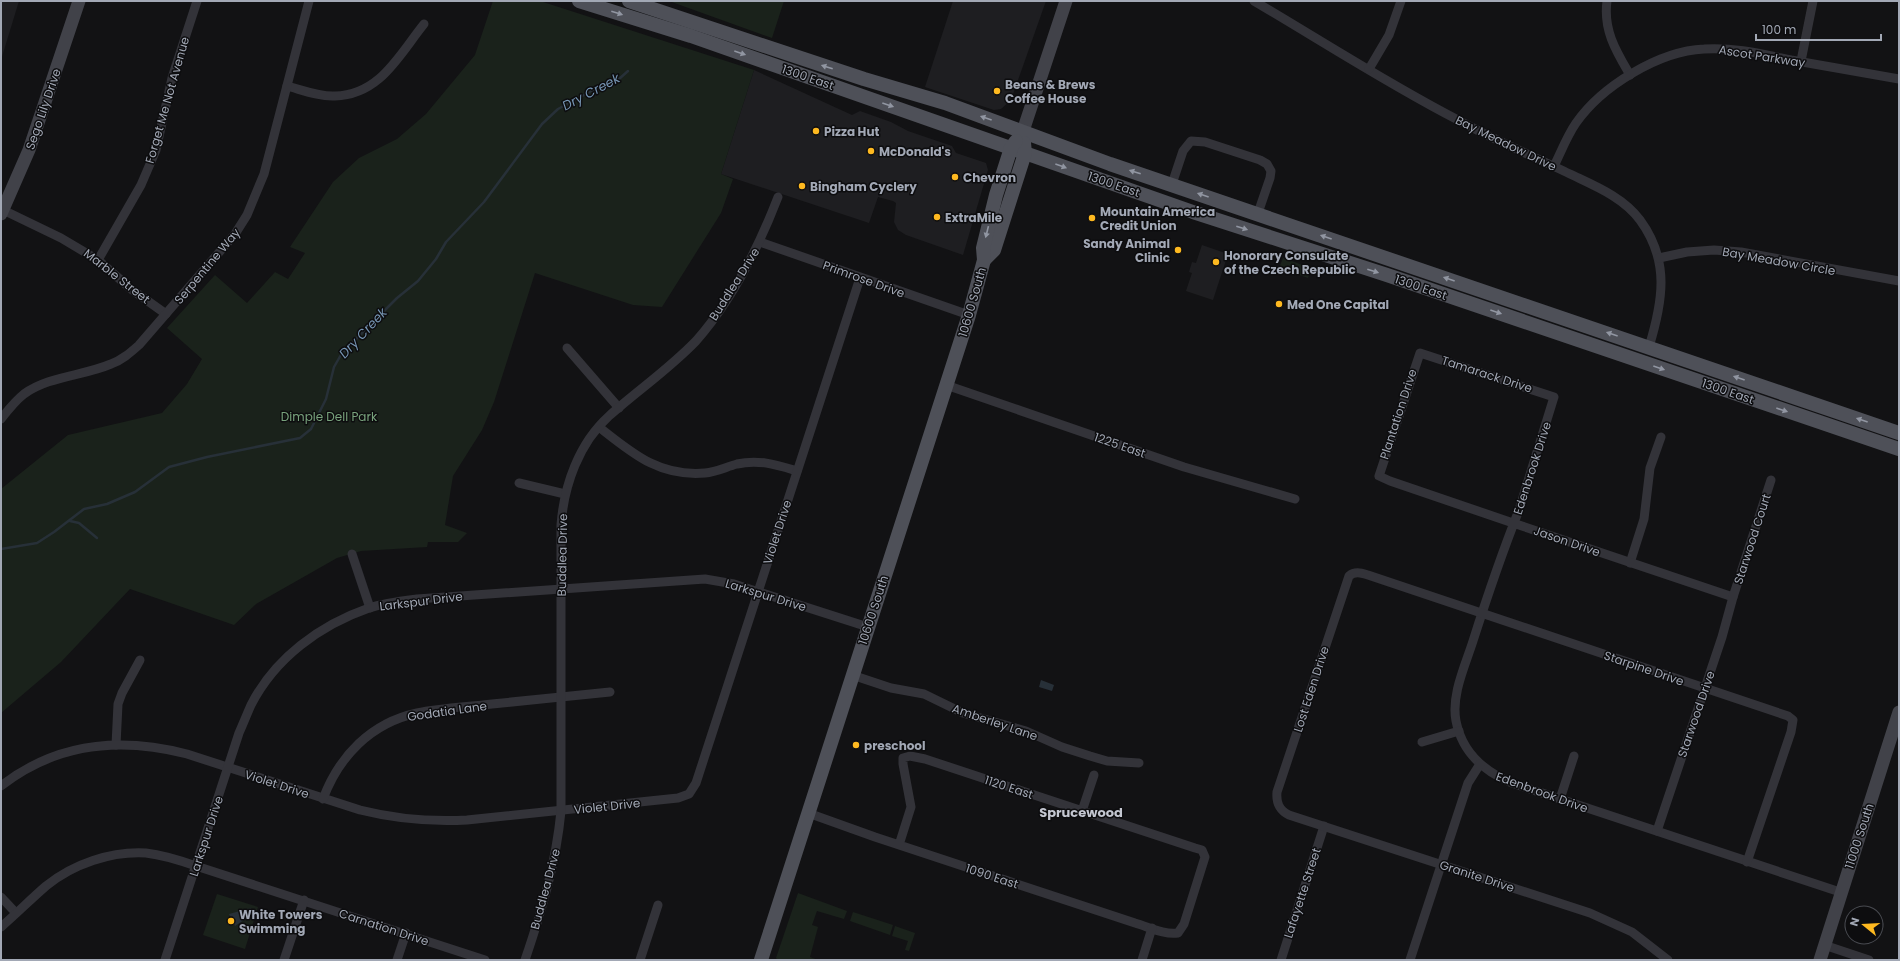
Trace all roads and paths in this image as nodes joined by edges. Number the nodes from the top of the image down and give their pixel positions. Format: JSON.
{"nodes":[{"id":1,"x":79,"y":1,"type":"edge"},
{"id":2,"x":197,"y":1,"type":"edge"},
{"id":3,"x":309,"y":1,"type":"edge"},
{"id":4,"x":579,"y":1,"type":"edge"},
{"id":5,"x":629,"y":1,"type":"edge"},
{"id":6,"x":1066,"y":1,"type":"edge"},
{"id":7,"x":1254,"y":1,"type":"edge"},
{"id":8,"x":1401,"y":1,"type":"edge"},
{"id":9,"x":1607,"y":1,"type":"edge"},
{"id":10,"x":1813,"y":1,"type":"edge"},
{"id":11,"x":424,"y":24,"type":"dead end"},
{"id":12,"x":1801,"y":61,"type":"junction"},
{"id":13,"x":1369,"y":69,"type":"junction"},
{"id":14,"x":1630,"y":76,"type":"junction"},
{"id":15,"x":1899,"y":79,"type":"edge"},
{"id":16,"x":287,"y":86,"type":"junction"},
{"id":17,"x":1023,"y":131,"type":"junction"},
{"id":18,"x":1011,"y":148,"type":"junction"},
{"id":19,"x":1025,"y":152,"type":"junction"},
{"id":20,"x":1554,"y":166,"type":"junction"},
{"id":21,"x":1172,"y":184,"type":"junction"},
{"id":22,"x":778,"y":197,"type":"dead end"},
{"id":23,"x":2,"y":211,"type":"edge"},
{"id":24,"x":1258,"y":213,"type":"junction"},
{"id":25,"x":760,"y":242,"type":"junction"},
{"id":26,"x":1659,"y":258,"type":"junction"},
{"id":27,"x":98,"y":260,"type":"junction"},
{"id":28,"x":984,"y":260,"type":"junction"},
{"id":29,"x":860,"y":278,"type":"junction"},
{"id":30,"x":1899,"y":281,"type":"edge"},
{"id":31,"x":166,"y":314,"type":"junction"},
{"id":32,"x":969,"y":315,"type":"junction"},
{"id":33,"x":1563,"y":335,"type":"junction"},
{"id":34,"x":1649,"y":347,"type":"junction"},
{"id":35,"x":567,"y":348,"type":"dead end"},
{"id":36,"x":1420,"y":353,"type":"joint"},
{"id":37,"x":946,"y":385,"type":"junction"},
{"id":38,"x":1554,"y":397,"type":"joint"},
{"id":39,"x":619,"y":408,"type":"junction"},
{"id":40,"x":1,"y":419,"type":"edge"},
{"id":41,"x":598,"y":427,"type":"junction"},
{"id":42,"x":1899,"y":433,"type":"edge"},
{"id":43,"x":1660,"y":438,"type":"dead end"},
{"id":44,"x":1899,"y":449,"type":"edge"},
{"id":45,"x":797,"y":471,"type":"junction"},
{"id":46,"x":1379,"y":476,"type":"joint"},
{"id":47,"x":1771,"y":480,"type":"dead end"},
{"id":48,"x":519,"y":483,"type":"dead end"},
{"id":49,"x":565,"y":494,"type":"junction"},
{"id":50,"x":1296,"y":499,"type":"dead end"},
{"id":51,"x":1513,"y":523,"type":"junction"},
{"id":52,"x":352,"y":554,"type":"dead end"},
{"id":53,"x":1630,"y":562,"type":"junction"},
{"id":54,"x":1352,"y":574,"type":"joint"},
{"id":55,"x":561,"y":589,"type":"junction"},
{"id":56,"x":758,"y":591,"type":"junction"},
{"id":57,"x":1733,"y":597,"type":"junction"},
{"id":58,"x":370,"y":608,"type":"junction"},
{"id":59,"x":1482,"y":613,"type":"junction"},
{"id":60,"x":868,"y":627,"type":"junction"},
{"id":61,"x":140,"y":660,"type":"dead end"},
{"id":62,"x":852,"y":676,"type":"junction"},
{"id":63,"x":1705,"y":688,"type":"junction"},
{"id":64,"x":610,"y":692,"type":"dead end"},
{"id":65,"x":561,"y":697,"type":"junction"},
{"id":66,"x":1898,"y":718,"type":"edge"},
{"id":67,"x":1458,"y":731,"type":"junction"},
{"id":68,"x":1422,"y":742,"type":"dead end"},
{"id":69,"x":116,"y":745,"type":"junction"},
{"id":70,"x":1574,"y":756,"type":"dead end"},
{"id":71,"x":1139,"y":763,"type":"dead end"},
{"id":72,"x":1480,"y":764,"type":"junction"},
{"id":73,"x":228,"y":768,"type":"junction"},
{"id":74,"x":1094,"y":775,"type":"dead end"},
{"id":75,"x":1,"y":786,"type":"edge"},
{"id":76,"x":323,"y":799,"type":"junction"},
{"id":77,"x":1560,"y":799,"type":"junction"},
{"id":78,"x":1279,"y":807,"type":"joint"},
{"id":79,"x":561,"y":810,"type":"junction"},
{"id":80,"x":1082,"y":811,"type":"junction"},
{"id":81,"x":808,"y":813,"type":"junction"},
{"id":82,"x":1324,"y":826,"type":"junction"},
{"id":83,"x":1657,"y":831,"type":"junction"},
{"id":84,"x":899,"y":845,"type":"junction"},
{"id":85,"x":1747,"y":862,"type":"junction"},
{"id":86,"x":1441,"y":864,"type":"junction"},
{"id":87,"x":196,"y":866,"type":"junction"},
{"id":88,"x":1840,"y":892,"type":"junction"},
{"id":89,"x":1,"y":897,"type":"edge"},
{"id":90,"x":304,"y":900,"type":"junction"},
{"id":91,"x":658,"y":905,"type":"dead end"},
{"id":92,"x":16,"y":913,"type":"junction"},
{"id":93,"x":1,"y":927,"type":"edge"},
{"id":94,"x":1152,"y":928,"type":"junction"},
{"id":95,"x":1178,"y":933,"type":"joint"},
{"id":96,"x":406,"y":934,"type":"junction"},
{"id":97,"x":1824,"y":945,"type":"junction"},
{"id":98,"x":166,"y":960,"type":"edge"},
{"id":99,"x":284,"y":960,"type":"edge"},
{"id":100,"x":397,"y":960,"type":"edge"},
{"id":101,"x":485,"y":960,"type":"edge"},
{"id":102,"x":526,"y":960,"type":"edge"},
{"id":103,"x":640,"y":960,"type":"edge"},
{"id":104,"x":761,"y":960,"type":"edge"},
{"id":105,"x":1142,"y":960,"type":"edge"},
{"id":106,"x":1281,"y":960,"type":"edge"},
{"id":107,"x":1412,"y":960,"type":"edge"},
{"id":108,"x":1668,"y":960,"type":"edge"},
{"id":109,"x":1820,"y":960,"type":"edge"},
{"id":110,"x":1870,"y":960,"type":"edge"}],
"edges":[{"from":1,"to":23,"type":"main road","name":"Sego Lily Drive"},
{"from":2,"to":27,"type":"street","name":"Forget Me Not Avenue"},
{"from":3,"to":16,"type":"street","name":"Serpentine Way"},
{"from":4,"to":18,"type":"main road","name":"1300 East","one_way":true},
{"from":17,"to":5,"type":"main road","name":"1300 East","one_way":true},
{"from":6,"to":17,"type":"main road","name":"10600 South"},
{"from":7,"to":13,"type":"street","name":"Bay Meadow Drive"},
{"from":8,"to":13,"type":"street"},
{"from":9,"to":14,"type":"street"},
{"from":10,"to":12,"type":"street"},
{"from":11,"to":16,"type":"street"},
{"from":12,"to":14,"type":"street","name":"Ascot Parkway"},
{"from":12,"to":15,"type":"street","name":"Ascot Parkway"},
{"from":13,"to":20,"type":"street","name":"Bay Meadow Drive"},
{"from":14,"to":20,"type":"street","name":"Ascot Parkway"},
{"from":16,"to":31,"type":"street","name":"Serpentine Way"},
{"from":17,"to":18,"type":"main road","name":"10600 South"},
{"from":17,"to":19,"type":"main road","name":"10600 South"},
{"from":21,"to":17,"type":"main road","name":"1300 East","one_way":true},
{"from":18,"to":19,"type":"main road","name":"1300 East"},
{"from":18,"to":28,"type":"main road","name":"10600 South","one_way":true},
{"from":19,"to":28,"type":"main road","name":"10600 South"},
{"from":19,"to":33,"type":"main road","name":"1300 East","one_way":true},
{"from":20,"to":26,"type":"street","name":"Bay Meadow Drive"},
{"from":24,"to":21,"type":"main road","name":"1300 East","one_way":true},
{"from":21,"to":24,"type":"street"},
{"from":22,"to":25,"type":"street","name":"Buddlea Drive"},
{"from":23,"to":27,"type":"street","name":"Marble Street"},
{"from":34,"to":24,"type":"main road","name":"1300 East","one_way":true},
{"from":25,"to":29,"type":"street","name":"Primrose Drive"},
{"from":25,"to":39,"type":"street","name":"Buddlea Drive"},
{"from":26,"to":30,"type":"street","name":"Bay Meadow Circle"},
{"from":26,"to":34,"type":"street","name":"Bay Meadow Drive"},
{"from":27,"to":31,"type":"street","name":"Marble Street"},
{"from":28,"to":32,"type":"main road","name":"10600 South"},
{"from":29,"to":32,"type":"street","name":"Primrose Drive"},
{"from":29,"to":45,"type":"street","name":"Violet Drive"},
{"from":31,"to":40,"type":"street","name":"Serpentine Way"},
{"from":32,"to":37,"type":"main road","name":"10600 South"},
{"from":33,"to":34,"type":"main road"},
{"from":33,"to":44,"type":"main road","name":"1300 East","one_way":true},
{"from":42,"to":34,"type":"main road","name":"1300 East","one_way":true},
{"from":35,"to":39,"type":"street"},
{"from":36,"to":38,"type":"street","name":"Tamarack Drive"},
{"from":36,"to":46,"type":"street","name":"Plantation Drive"},
{"from":37,"to":50,"type":"street","name":"1225 East"},
{"from":37,"to":60,"type":"main road","name":"10600 South"},
{"from":38,"to":51,"type":"street","name":"Edenbrook Drive"},
{"from":39,"to":41,"type":"street","name":"Buddlea Drive"},
{"from":41,"to":45,"type":"street"},
{"from":41,"to":49,"type":"street","name":"Buddlea Drive"},
{"from":43,"to":53,"type":"street"},
{"from":45,"to":56,"type":"street","name":"Violet Drive"},
{"from":46,"to":51,"type":"street","name":"Jason Drive"},
{"from":47,"to":57,"type":"street","name":"Starwood Court"},
{"from":48,"to":49,"type":"street"},
{"from":49,"to":55,"type":"street","name":"Buddlea Drive"},
{"from":51,"to":53,"type":"street","name":"Jason Drive"},
{"from":51,"to":59,"type":"street","name":"Edenbrook Drive"},
{"from":52,"to":58,"type":"street"},
{"from":53,"to":57,"type":"street","name":"Jason Drive"},
{"from":54,"to":59,"type":"street","name":"Starpine Drive"},
{"from":54,"to":78,"type":"street","name":"Lost Eden Drive"},
{"from":55,"to":56,"type":"street","name":"Larkspur Drive"},
{"from":55,"to":58,"type":"street","name":"Larkspur Drive"},
{"from":55,"to":65,"type":"street","name":"Buddlea Drive"},
{"from":56,"to":60,"type":"street","name":"Larkspur Drive"},
{"from":56,"to":79,"type":"street","name":"Violet Drive"},
{"from":57,"to":63,"type":"street","name":"Starwood Drive"},
{"from":58,"to":73,"type":"street","name":"Larkspur Drive"},
{"from":59,"to":63,"type":"street","name":"Starpine Drive"},
{"from":59,"to":67,"type":"street","name":"Edenbrook Drive"},
{"from":60,"to":62,"type":"main road","name":"10600 South"},
{"from":61,"to":69,"type":"street"},
{"from":62,"to":71,"type":"street","name":"Amberley Lane"},
{"from":62,"to":81,"type":"main road","name":"10600 South"},
{"from":63,"to":83,"type":"street","name":"Starwood Drive"},
{"from":63,"to":85,"type":"street","name":"Starpine Drive"},
{"from":64,"to":65,"type":"street","name":"Godatia Lane"},
{"from":65,"to":76,"type":"street","name":"Godatia Lane"},
{"from":65,"to":79,"type":"street","name":"Buddlea Drive"},
{"from":66,"to":88,"type":"main road","name":"11000 South"},
{"from":67,"to":68,"type":"street"},
{"from":67,"to":72,"type":"street","name":"Edenbrook Drive"},
{"from":69,"to":73,"type":"street","name":"Violet Drive"},
{"from":69,"to":75,"type":"street","name":"Violet Drive"},
{"from":70,"to":77,"type":"street"},
{"from":72,"to":77,"type":"street","name":"Edenbrook Drive"},
{"from":72,"to":86,"type":"street"},
{"from":73,"to":76,"type":"street","name":"Violet Drive"},
{"from":73,"to":87,"type":"street","name":"Larkspur Drive"},
{"from":74,"to":80,"type":"street"},
{"from":76,"to":79,"type":"street","name":"Violet Drive"},
{"from":77,"to":83,"type":"street","name":"Edenbrook Drive"},
{"from":78,"to":82,"type":"street","name":"Granite Drive"},
{"from":79,"to":102,"type":"street","name":"Buddlea Drive"},
{"from":80,"to":84,"type":"street","name":"1120 East"},
{"from":80,"to":95,"type":"street","name":"1120 East"},
{"from":81,"to":84,"type":"street","name":"1090 East"},
{"from":81,"to":104,"type":"main road","name":"10600 South"},
{"from":82,"to":86,"type":"street","name":"Granite Drive"},
{"from":82,"to":106,"type":"street","name":"Lafayette Street"},
{"from":83,"to":85,"type":"street","name":"Edenbrook Drive"},
{"from":84,"to":94,"type":"street","name":"1090 East"},
{"from":85,"to":88,"type":"street","name":"Edenbrook Drive"},
{"from":86,"to":107,"type":"street"},
{"from":86,"to":108,"type":"street","name":"Granite Drive"},
{"from":87,"to":90,"type":"street","name":"Carnation Drive"},
{"from":87,"to":92,"type":"street","name":"Carnation Drive"},
{"from":87,"to":98,"type":"street","name":"Larkspur Drive"},
{"from":88,"to":97,"type":"main road","name":"11000 South"},
{"from":89,"to":92,"type":"street"},
{"from":90,"to":96,"type":"street","name":"Carnation Drive"},
{"from":90,"to":99,"type":"street"},
{"from":91,"to":103,"type":"street"},
{"from":92,"to":93,"type":"street","name":"Carnation Drive"},
{"from":94,"to":95,"type":"street","name":"1090 East"},
{"from":94,"to":105,"type":"street"},
{"from":96,"to":100,"type":"street"},
{"from":96,"to":101,"type":"street","name":"Carnation Drive"},
{"from":97,"to":109,"type":"main road","name":"11000 South"},
{"from":97,"to":110,"type":"street"}]}
